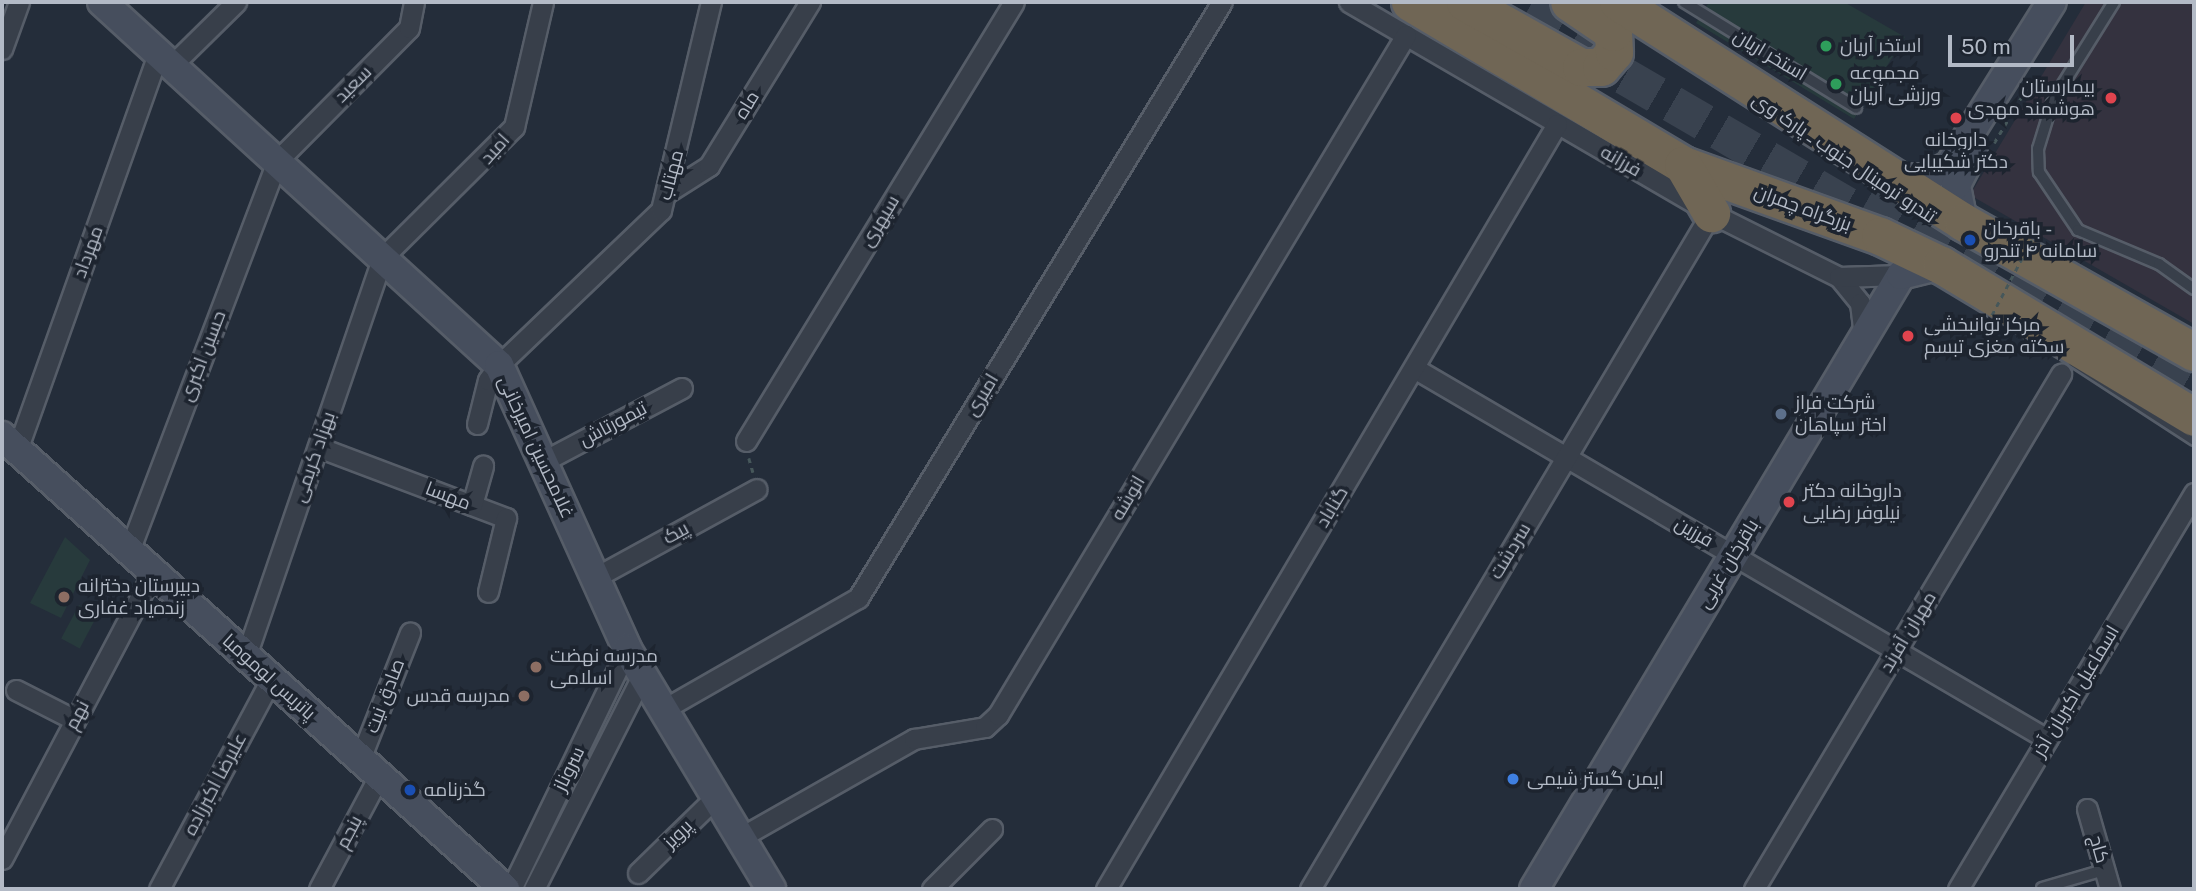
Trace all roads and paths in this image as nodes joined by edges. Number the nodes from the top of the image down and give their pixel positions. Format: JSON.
{"nodes":[{"id":1,"x":19,"y":2,"type":"edge"},
{"id":2,"x":102,"y":2,"type":"edge"},
{"id":3,"x":236,"y":2,"type":"edge"},
{"id":4,"x":414,"y":2,"type":"edge"},
{"id":5,"x":543,"y":2,"type":"edge"},
{"id":6,"x":711,"y":2,"type":"edge"},
{"id":7,"x":810,"y":2,"type":"edge"},
{"id":8,"x":1014,"y":2,"type":"edge"},
{"id":9,"x":1223,"y":2,"type":"edge"},
{"id":10,"x":1349,"y":2,"type":"edge"},
{"id":11,"x":1465,"y":2,"type":"edge"},
{"id":12,"x":1569,"y":2,"type":"edge"},
{"id":13,"x":1606,"y":2,"type":"edge"},
{"id":14,"x":1618,"y":2,"type":"edge"},
{"id":15,"x":1684,"y":2,"type":"edge"},
{"id":16,"x":2052,"y":2,"type":"edge"},
{"id":17,"x":2063,"y":2,"type":"edge"},
{"id":18,"x":2114,"y":2,"type":"edge"},
{"id":19,"x":1408,"y":19,"type":"edge"},
{"id":20,"x":2,"y":49,"type":"edge"},
{"id":21,"x":165,"y":59,"type":"junction"},
{"id":22,"x":2030,"y":82,"type":"dead end"},
{"id":23,"x":1998,"y":101,"type":"junction"},
{"id":24,"x":1857,"y":108,"type":"dead end"},
{"id":25,"x":1557,"y":124,"type":"junction"},
{"id":26,"x":1989,"y":152,"type":"dead end"},
{"id":27,"x":276,"y":161,"type":"junction"},
{"id":28,"x":1683,"y":165,"type":"junction"},
{"id":29,"x":1897,"y":179,"type":"junction"},
{"id":30,"x":668,"y":192,"type":"junction"},
{"id":31,"x":1711,"y":213,"type":"junction"},
{"id":32,"x":2024,"y":220,"type":"dead end"},
{"id":33,"x":1963,"y":222,"type":"junction"},
{"id":34,"x":382,"y":258,"type":"junction"},
{"id":35,"x":1941,"y":265,"type":"junction"},
{"id":36,"x":2017,"y":268,"type":"junction"},
{"id":37,"x":1901,"y":275,"type":"junction"},
{"id":38,"x":1839,"y":277,"type":"junction"},
{"id":39,"x":2052,"y":289,"type":"dead end"},
{"id":40,"x":2194,"y":289,"type":"edge"},
{"id":41,"x":1987,"y":324,"type":"dead end"},
{"id":42,"x":2049,"y":331,"type":"junction"},
{"id":43,"x":1864,"y":335,"type":"junction"},
{"id":44,"x":2194,"y":352,"type":"edge"},
{"id":45,"x":499,"y":365,"type":"junction"},
{"id":46,"x":1414,"y":368,"type":"junction"},
{"id":47,"x":2061,"y":374,"type":"dead end"},
{"id":48,"x":681,"y":388,"type":"dead end"},
{"id":49,"x":2194,"y":417,"type":"edge"},
{"id":50,"x":477,"y":424,"type":"dead end"},
{"id":51,"x":2194,"y":440,"type":"edge"},
{"id":52,"x":746,"y":441,"type":"joint"},
{"id":53,"x":9,"y":443,"type":"edge"},
{"id":54,"x":318,"y":447,"type":"junction"},
{"id":55,"x":1566,"y":457,"type":"junction"},
{"id":56,"x":544,"y":461,"type":"junction"},
{"id":57,"x":483,"y":466,"type":"dead end"},
{"id":58,"x":757,"y":489,"type":"joint"},
{"id":59,"x":2194,"y":493,"type":"edge"},
{"id":60,"x":472,"y":505,"type":"junction"},
{"id":61,"x":129,"y":551,"type":"junction"},
{"id":62,"x":1734,"y":555,"type":"junction"},
{"id":63,"x":153,"y":572,"type":"junction"},
{"id":64,"x":596,"y":577,"type":"junction"},
{"id":65,"x":488,"y":592,"type":"dead end"},
{"id":66,"x":410,"y":633,"type":"dead end"},
{"id":67,"x":627,"y":649,"type":"junction"},
{"id":68,"x":1897,"y":651,"type":"junction"},
{"id":69,"x":246,"y":656,"type":"junction"},
{"id":70,"x":643,"y":674,"type":"junction"},
{"id":71,"x":271,"y":679,"type":"junction"},
{"id":72,"x":16,"y":690,"type":"dead end"},
{"id":73,"x":664,"y":709,"type":"junction"},
{"id":74,"x":75,"y":720,"type":"junction"},
{"id":75,"x":2047,"y":739,"type":"junction"},
{"id":76,"x":369,"y":767,"type":"junction"},
{"id":77,"x":564,"y":780,"type":"junction"},
{"id":78,"x":584,"y":790,"type":"junction"},
{"id":79,"x":718,"y":795,"type":"junction"},
{"id":80,"x":2087,"y":809,"type":"dead end"},
{"id":81,"x":992,"y":829,"type":"dead end"},
{"id":82,"x":743,"y":836,"type":"junction"},
{"id":83,"x":2,"y":859,"type":"edge"},
{"id":84,"x":2104,"y":870,"type":"junction"},
{"id":85,"x":638,"y":873,"type":"dead end"},
{"id":86,"x":2042,"y":888,"type":"edge"},
{"id":87,"x":159,"y":889,"type":"edge"},
{"id":88,"x":319,"y":889,"type":"edge"},
{"id":89,"x":505,"y":889,"type":"edge"},
{"id":90,"x":511,"y":889,"type":"edge"},
{"id":91,"x":534,"y":889,"type":"edge"},
{"id":92,"x":771,"y":889,"type":"edge"},
{"id":93,"x":932,"y":889,"type":"edge"},
{"id":94,"x":1106,"y":889,"type":"edge"},
{"id":95,"x":1310,"y":889,"type":"edge"},
{"id":96,"x":1534,"y":889,"type":"edge"},
{"id":97,"x":1754,"y":889,"type":"edge"},
{"id":98,"x":1958,"y":889,"type":"edge"},
{"id":99,"x":2110,"y":889,"type":"edge"}],
"edges":[{"from":1,"to":20,"type":"street"},
{"from":2,"to":21,"type":"street","name":"غلامحسین امیرخانی"},
{"from":3,"to":21,"type":"street"},
{"from":4,"to":27,"type":"street","name":"سعید"},
{"from":5,"to":34,"type":"street","name":"امید"},
{"from":6,"to":30,"type":"street","name":"مهتاب"},
{"from":7,"to":30,"type":"street","name":"ماه"},
{"from":8,"to":52,"type":"street","name":"سپهری"},
{"from":9,"to":73,"type":"street","name":"امیری"},
{"from":10,"to":19,"type":"street","name":"فرزانه"},
{"from":11,"to":12,"type":"highway"},
{"from":13,"to":36,"type":"lane","name":"تندرو ترمینال جنوب ـ پارک وی"},
{"from":14,"to":29,"type":"highway"},
{"from":15,"to":24,"type":"lane","name":"استخر اریان"},
{"from":16,"to":23,"type":"street"},
{"from":17,"to":23,"type":"lane"},
{"from":18,"to":40,"type":"lane"},
{"from":19,"to":25,"type":"street","name":"فرزانه"},
{"from":19,"to":28,"type":"highway","name":"بزرگراه چمران"},
{"from":19,"to":82,"type":"street","name":"انوشه"},
{"from":21,"to":27,"type":"street","name":"غلامحسین امیرخانی"},
{"from":21,"to":53,"type":"street","name":"مهرداد"},
{"from":22,"to":26,"type":"path"},
{"from":23,"to":29,"type":"street"},
{"from":23,"to":33,"type":"street"},
{"from":25,"to":31,"type":"street","name":"فرزانه"},
{"from":25,"to":46,"type":"street","name":"گناباد"},
{"from":27,"to":34,"type":"street","name":"غلامحسین امیرخانی"},
{"from":27,"to":61,"type":"street","name":"حسین اکبری"},
{"from":28,"to":31,"type":"highway"},
{"from":28,"to":35,"type":"highway","name":"بزرگراه چمران"},
{"from":29,"to":33,"type":"highway"},
{"from":30,"to":45,"type":"street","name":"مهتاب"},
{"from":31,"to":38,"type":"street","name":"فرزانه"},
{"from":31,"to":55,"type":"street","name":"سردشت"},
{"from":32,"to":36,"type":"path","bridge":true},
{"from":33,"to":44,"type":"highway"},
{"from":34,"to":45,"type":"street","name":"غلامحسین امیرخانی"},
{"from":34,"to":54,"type":"street","name":"بهزاد کریمی"},
{"from":35,"to":37,"type":"street"},
{"from":35,"to":42,"type":"highway","name":"بزرگراه چمران"},
{"from":36,"to":39,"type":"lane","name":"تندرو ترمینال جنوب ـ پارک وی"},
{"from":36,"to":41,"type":"path","bridge":true},
{"from":37,"to":38,"type":"street"},
{"from":37,"to":43,"type":"street","name":"باقرخان غربی"},
{"from":38,"to":43,"type":"street","name":"فرزانه"},
{"from":42,"to":49,"type":"highway","name":"بزرگراه چمران"},
{"from":42,"to":51,"type":"lane"},
{"from":43,"to":62,"type":"street","name":"باقرخان غربی"},
{"from":45,"to":50,"type":"street"},
{"from":45,"to":56,"type":"street","name":"غلامحسین امیرخانی"},
{"from":46,"to":55,"type":"street","name":"فرزین"},
{"from":46,"to":94,"type":"street","name":"گناباد"},
{"from":47,"to":68,"type":"street","name":"مهران آفرند"},
{"from":48,"to":56,"type":"street","name":"تیمورتاش"},
{"from":52,"to":58,"type":"path"},
{"from":53,"to":61,"type":"street","name":"پاتریس لومومبا"},
{"from":54,"to":60,"type":"street","name":"مهسا"},
{"from":54,"to":69,"type":"street","name":"بهزاد کریمی"},
{"from":55,"to":62,"type":"street","name":"فرزین"},
{"from":55,"to":95,"type":"street","name":"سردشت"},
{"from":56,"to":64,"type":"street","name":"غلامحسین امیرخانی"},
{"from":57,"to":60,"type":"street"},
{"from":58,"to":64,"type":"street","name":"پیک"},
{"from":59,"to":75,"type":"street","name":"اسماعیل اکبریان آذر"},
{"from":60,"to":65,"type":"street","name":"مهسا"},
{"from":61,"to":63,"type":"street","name":"پاتریس لومومبا"},
{"from":62,"to":68,"type":"street","name":"فرزین"},
{"from":62,"to":96,"type":"street","name":"باقرخان غربی"},
{"from":63,"to":69,"type":"street","name":"پاتریس لومومبا"},
{"from":63,"to":74,"type":"street","name":"نهم"},
{"from":64,"to":67,"type":"street","name":"غلامحسین امیرخانی"},
{"from":66,"to":76,"type":"street","name":"صادق نیت"},
{"from":67,"to":70,"type":"street","name":"غلامحسین امیرخانی"},
{"from":67,"to":77,"type":"street","name":"سروناز"},
{"from":68,"to":75,"type":"street","name":"فرزین"},
{"from":68,"to":97,"type":"street","name":"مهران آفرند"},
{"from":69,"to":71,"type":"street","name":"پاتریس لومومبا"},
{"from":70,"to":73,"type":"street","name":"غلامحسین امیرخانی"},
{"from":70,"to":78,"type":"street","name":"سروناز"},
{"from":71,"to":76,"type":"street","name":"پاتریس لومومبا"},
{"from":71,"to":87,"type":"street","name":"علیرضا اکبرزاده"},
{"from":72,"to":74,"type":"street"},
{"from":73,"to":79,"type":"street","name":"غلامحسین امیرخانی"},
{"from":74,"to":83,"type":"street","name":"نهم"},
{"from":75,"to":98,"type":"street","name":"اسماعیل اکبریان آذر"},
{"from":76,"to":88,"type":"street","name":"پنجم"},
{"from":76,"to":89,"type":"street","name":"پاتریس لومومبا"},
{"from":77,"to":78,"type":"street"},
{"from":77,"to":90,"type":"street","name":"سروناز"},
{"from":78,"to":91,"type":"street","name":"سروناز"},
{"from":79,"to":82,"type":"street","name":"غلامحسین امیرخانی"},
{"from":79,"to":85,"type":"street","name":"پرویز"},
{"from":80,"to":84,"type":"street","name":"کاج"},
{"from":81,"to":93,"type":"street"},
{"from":82,"to":92,"type":"street","name":"غلامحسین امیرخانی"},
{"from":84,"to":86,"type":"lane"},
{"from":84,"to":99,"type":"street","name":"کاج"}]}
